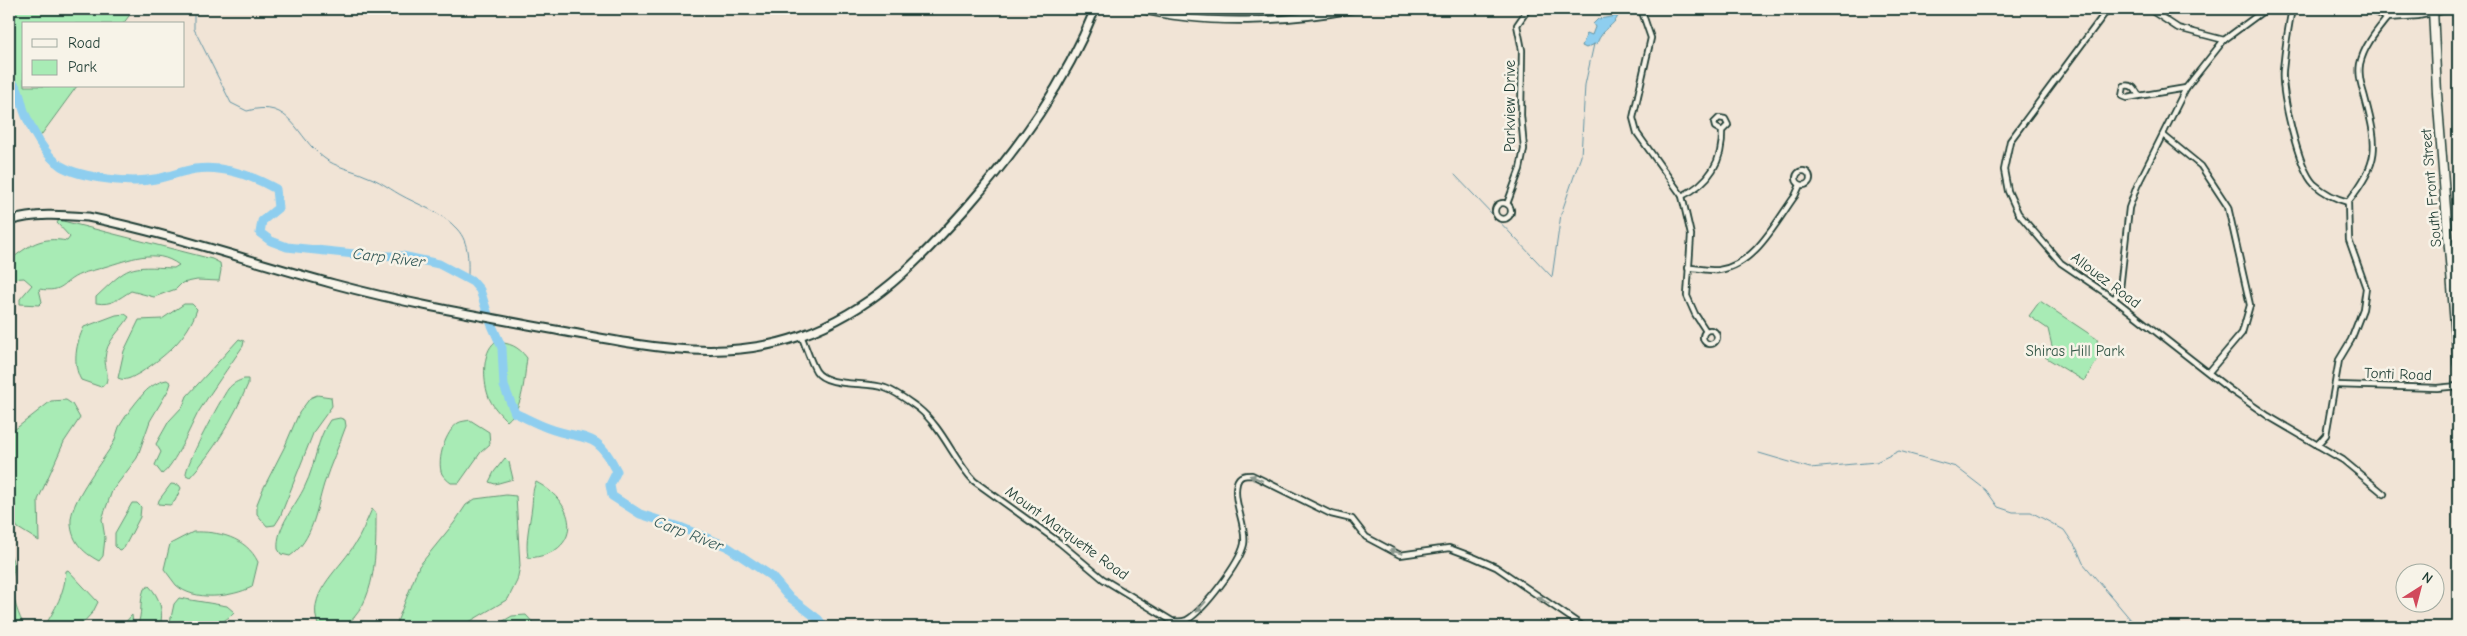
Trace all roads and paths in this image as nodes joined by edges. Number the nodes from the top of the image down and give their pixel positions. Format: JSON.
{"nodes":[{"id":1,"x":1095,"y":9,"type":"edge"},
{"id":2,"x":1138,"y":9,"type":"edge"},
{"id":3,"x":1356,"y":9,"type":"edge"},
{"id":4,"x":1528,"y":9,"type":"edge"},
{"id":5,"x":1641,"y":9,"type":"edge"},
{"id":6,"x":2108,"y":9,"type":"edge"},
{"id":7,"x":2149,"y":9,"type":"edge"},
{"id":8,"x":2266,"y":9,"type":"edge"},
{"id":9,"x":2292,"y":9,"type":"edge"},
{"id":10,"x":2368,"y":9,"type":"edge"},
{"id":11,"x":2451,"y":9,"type":"edge"},
{"id":12,"x":2433,"y":11,"type":"edge"},
{"id":13,"x":2387,"y":18,"type":"junction"},
{"id":14,"x":2224,"y":40,"type":"junction"},
{"id":15,"x":2186,"y":88,"type":"junction"},
{"id":16,"x":2138,"y":96,"type":"dead end"},
{"id":17,"x":1722,"y":131,"type":"dead end"},
{"id":18,"x":2163,"y":136,"type":"junction"},
{"id":19,"x":1800,"y":185,"type":"dead end"},
{"id":20,"x":1682,"y":196,"type":"junction"},
{"id":21,"x":2348,"y":202,"type":"junction"},
{"id":22,"x":1506,"y":204,"type":"dead end"},
{"id":23,"x":9,"y":221,"type":"edge"},
{"id":24,"x":1688,"y":268,"type":"junction"},
{"id":25,"x":2114,"y":299,"type":"junction"},
{"id":26,"x":1706,"y":331,"type":"dead end"},
{"id":27,"x":801,"y":335,"type":"junction"},
{"id":28,"x":2458,"y":364,"type":"edge"},
{"id":29,"x":2210,"y":372,"type":"junction"},
{"id":30,"x":2336,"y":385,"type":"junction"},
{"id":31,"x":2458,"y":386,"type":"edge"},
{"id":32,"x":2317,"y":444,"type":"junction"},
{"id":33,"x":2384,"y":494,"type":"dead end"},
{"id":34,"x":1584,"y":627,"type":"edge"}],
"edges":[{"from":1,"to":27,"type":"main road"},
{"from":2,"to":3,"type":"street"},
{"from":4,"to":22,"type":"street","name":"Parkview Drive"},
{"from":5,"to":20,"type":"street"},
{"from":6,"to":25,"type":"street","name":"Allouez Road"},
{"from":7,"to":14,"type":"street"},
{"from":8,"to":14,"type":"street"},
{"from":9,"to":21,"type":"street"},
{"from":10,"to":13,"type":"street"},
{"from":11,"to":12,"type":"street"},
{"from":12,"to":13,"type":"street"},
{"from":12,"to":28,"type":"highway","name":"South Front Street"},
{"from":13,"to":21,"type":"street"},
{"from":14,"to":15,"type":"street"},
{"from":15,"to":16,"type":"street"},
{"from":15,"to":18,"type":"street"},
{"from":17,"to":20,"type":"street"},
{"from":18,"to":25,"type":"street"},
{"from":18,"to":29,"type":"street"},
{"from":19,"to":24,"type":"street"},
{"from":20,"to":24,"type":"street"},
{"from":21,"to":30,"type":"street"},
{"from":23,"to":27,"type":"main road"},
{"from":24,"to":26,"type":"street"},
{"from":25,"to":29,"type":"street","name":"Allouez Road"},
{"from":34,"to":27,"type":"street","name":"Mount Marquette Road","one_way":true},
{"from":29,"to":32,"type":"street","name":"Allouez Road"},
{"from":30,"to":31,"type":"street","name":"Tonti Road"},
{"from":30,"to":32,"type":"street"},
{"from":32,"to":33,"type":"street","name":"Allouez Road"}]}
